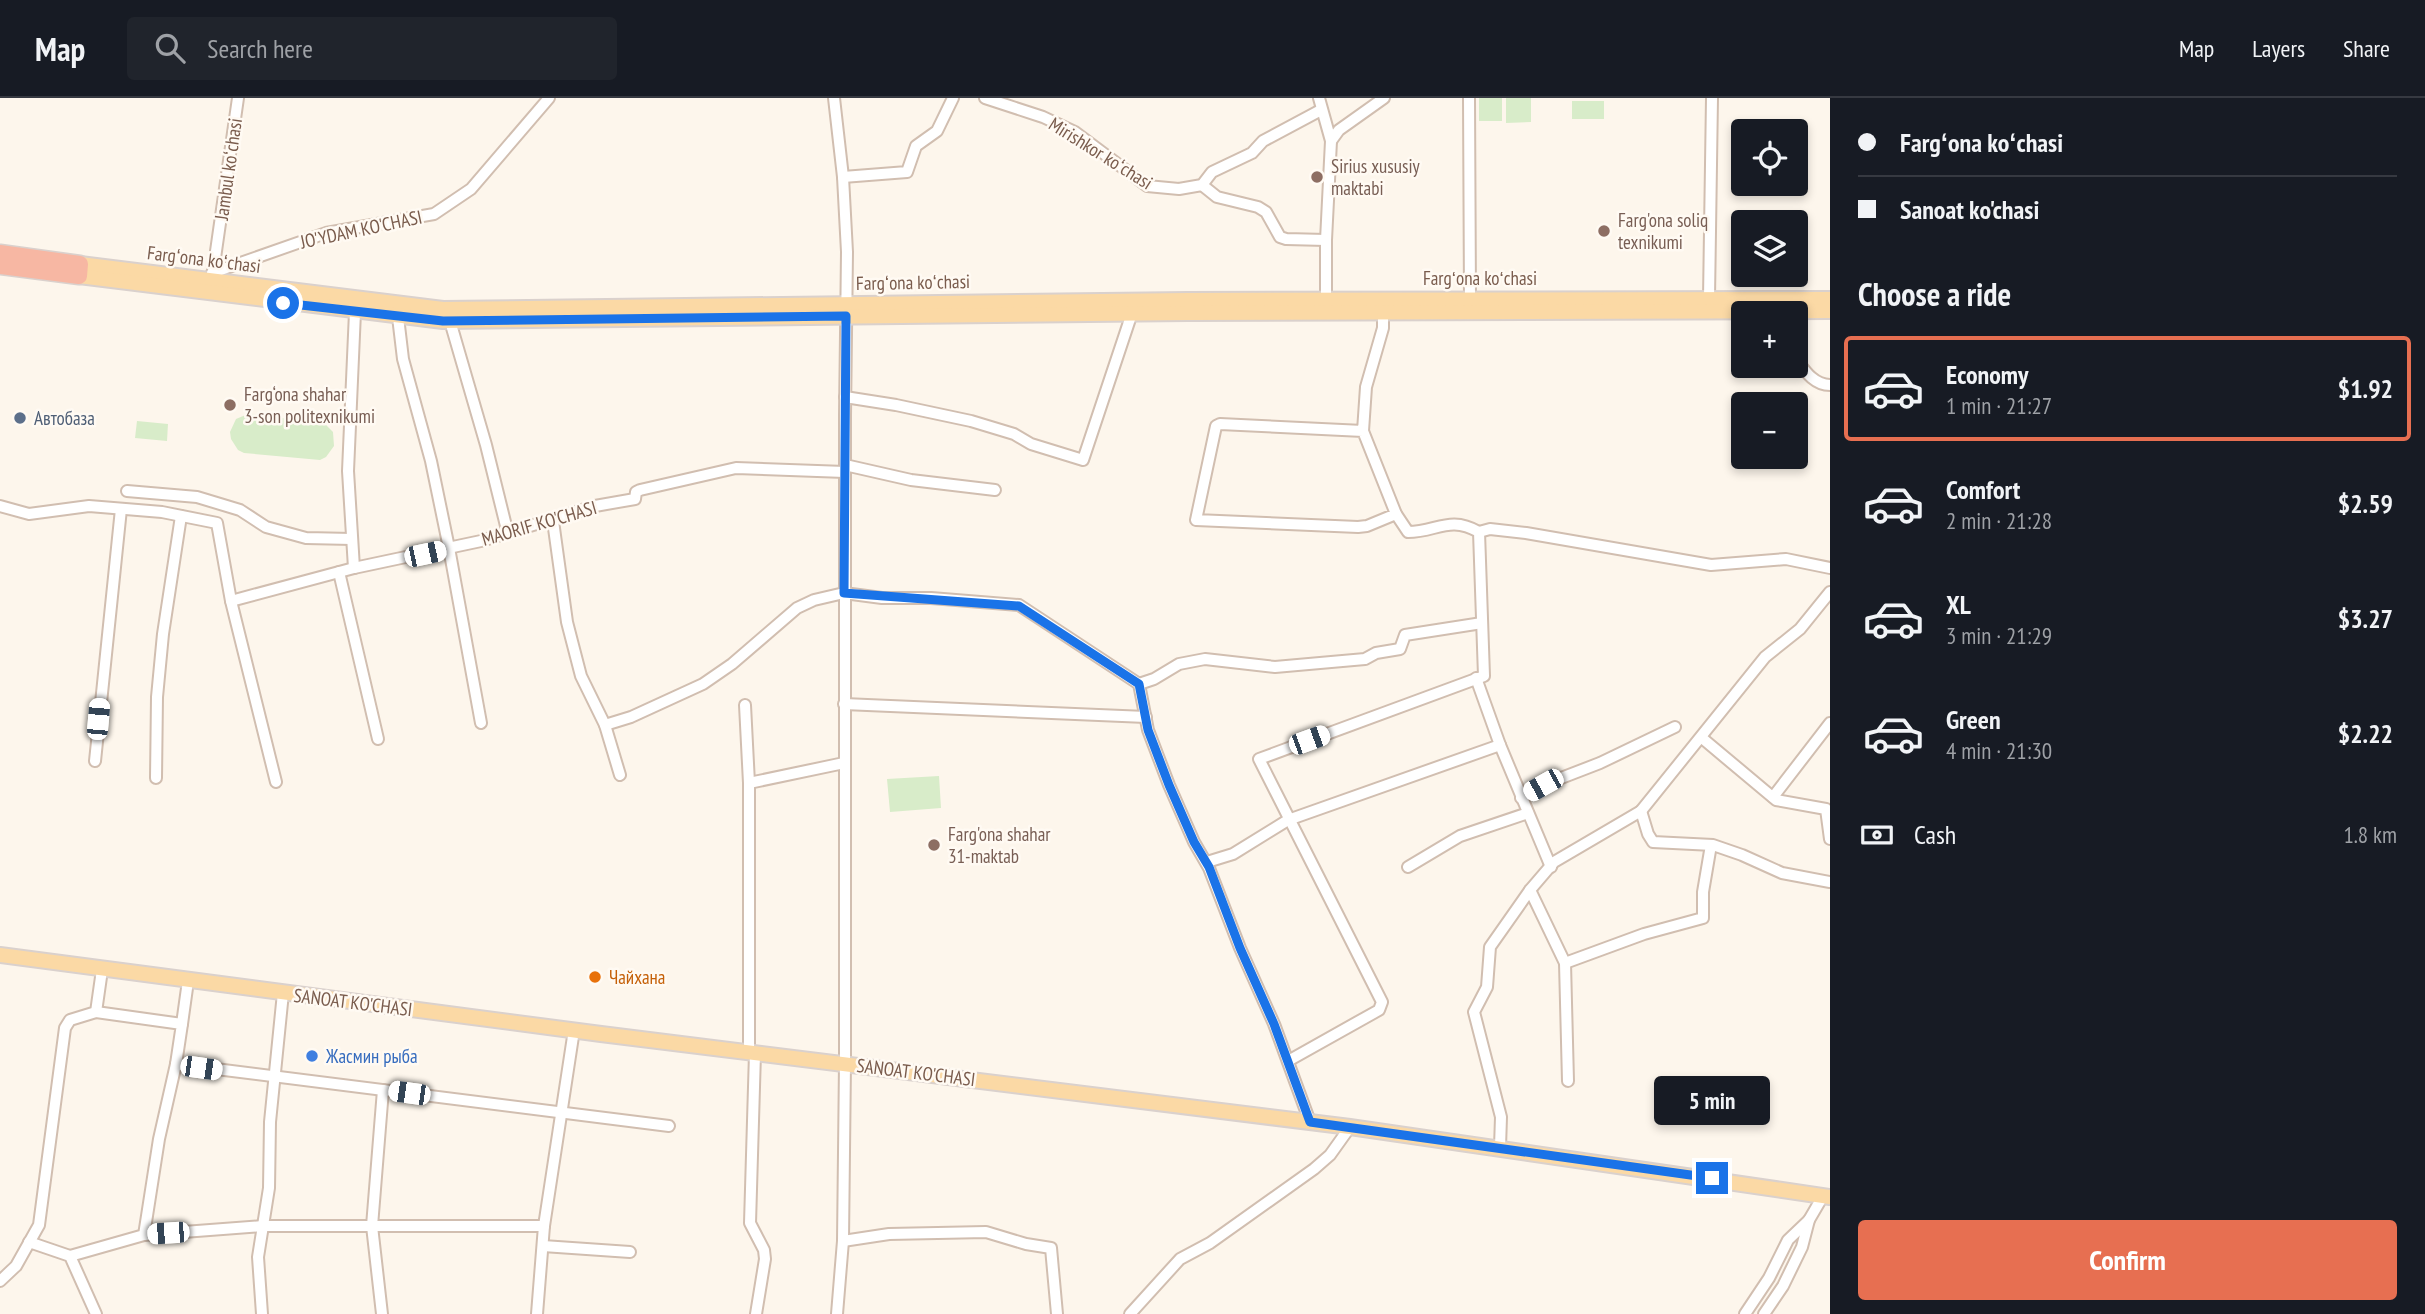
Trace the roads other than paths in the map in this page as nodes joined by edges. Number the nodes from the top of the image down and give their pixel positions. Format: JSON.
{"nodes":[{"id":1,"x":238,"y":98,"type":"edge"},
{"id":2,"x":549,"y":98,"type":"edge"},
{"id":3,"x":834,"y":98,"type":"edge"},
{"id":4,"x":953,"y":98,"type":"edge"},
{"id":5,"x":985,"y":98,"type":"edge"},
{"id":6,"x":1384,"y":98,"type":"edge"},
{"id":7,"x":1469,"y":98,"type":"edge"},
{"id":8,"x":1712,"y":98,"type":"edge"},
{"id":9,"x":1320,"y":104,"type":"edge"},
{"id":10,"x":1331,"y":141,"type":"junction"},
{"id":11,"x":843,"y":177,"type":"junction"},
{"id":12,"x":1202,"y":186,"type":"junction"},
{"id":13,"x":1326,"y":240,"type":"junction"},
{"id":14,"x":0,"y":253,"type":"edge"},
{"id":15,"x":0,"y":266,"type":"edge"},
{"id":16,"x":80,"y":270,"type":"junction"},
{"id":17,"x":212,"y":277,"type":"junction"},
{"id":18,"x":1709,"y":298,"type":"junction"},
{"id":19,"x":1326,"y":299,"type":"junction"},
{"id":20,"x":1470,"y":299,"type":"junction"},
{"id":21,"x":1830,"y":299,"type":"edge"},
{"id":22,"x":1383,"y":305,"type":"junction"},
{"id":23,"x":1661,"y":305,"type":"junction"},
{"id":24,"x":1731,"y":309,"type":"edge"},
{"id":25,"x":846,"y":310,"type":"junction"},
{"id":26,"x":1830,"y":311,"type":"edge"},
{"id":27,"x":355,"y":312,"type":"junction"},
{"id":28,"x":1808,"y":312,"type":"edge"},
{"id":29,"x":1132,"y":313,"type":"junction"},
{"id":30,"x":398,"y":317,"type":"junction"},
{"id":31,"x":450,"y":321,"type":"junction"},
{"id":32,"x":1808,"y":375,"type":"edge"},
{"id":33,"x":1830,"y":385,"type":"edge"},
{"id":34,"x":845,"y":397,"type":"junction"},
{"id":35,"x":1363,"y":431,"type":"junction"},
{"id":36,"x":845,"y":468,"type":"junction"},
{"id":37,"x":995,"y":490,"type":"dead end"},
{"id":38,"x":127,"y":491,"type":"dead end"},
{"id":39,"x":0,"y":506,"type":"edge"},
{"id":40,"x":121,"y":509,"type":"junction"},
{"id":41,"x":1396,"y":514,"type":"junction"},
{"id":42,"x":181,"y":516,"type":"junction"},
{"id":43,"x":553,"y":521,"type":"junction"},
{"id":44,"x":1479,"y":532,"type":"junction"},
{"id":45,"x":508,"y":534,"type":"junction"},
{"id":46,"x":352,"y":539,"type":"junction"},
{"id":47,"x":449,"y":548,"type":"junction"},
{"id":48,"x":354,"y":568,"type":"junction"},
{"id":49,"x":1830,"y":568,"type":"edge"},
{"id":50,"x":339,"y":572,"type":"junction"},
{"id":51,"x":1830,"y":592,"type":"edge"},
{"id":52,"x":844,"y":593,"type":"junction"},
{"id":53,"x":231,"y":601,"type":"junction"},
{"id":54,"x":1482,"y":623,"type":"junction"},
{"id":55,"x":1476,"y":678,"type":"junction"},
{"id":56,"x":1139,"y":684,"type":"junction"},
{"id":57,"x":745,"y":705,"type":"dead end"},
{"id":58,"x":844,"y":705,"type":"junction"},
{"id":59,"x":1146,"y":717,"type":"junction"},
{"id":60,"x":481,"y":723,"type":"dead end"},
{"id":61,"x":1830,"y":723,"type":"edge"},
{"id":62,"x":606,"y":725,"type":"junction"},
{"id":63,"x":1675,"y":727,"type":"dead end"},
{"id":64,"x":1702,"y":738,"type":"junction"},
{"id":65,"x":378,"y":739,"type":"dead end"},
{"id":66,"x":1500,"y":745,"type":"junction"},
{"id":67,"x":95,"y":761,"type":"dead end"},
{"id":68,"x":844,"y":764,"type":"junction"},
{"id":69,"x":620,"y":775,"type":"dead end"},
{"id":70,"x":156,"y":778,"type":"dead end"},
{"id":71,"x":276,"y":782,"type":"dead end"},
{"id":72,"x":749,"y":783,"type":"junction"},
{"id":73,"x":1773,"y":797,"type":"junction"},
{"id":74,"x":1521,"y":798,"type":"junction"},
{"id":75,"x":1641,"y":811,"type":"junction"},
{"id":76,"x":1528,"y":813,"type":"junction"},
{"id":77,"x":1289,"y":820,"type":"junction"},
{"id":78,"x":1830,"y":839,"type":"edge"},
{"id":79,"x":1711,"y":845,"type":"junction"},
{"id":80,"x":1206,"y":862,"type":"junction"},
{"id":81,"x":1408,"y":867,"type":"dead end"},
{"id":82,"x":1550,"y":867,"type":"junction"},
{"id":83,"x":1830,"y":882,"type":"edge"},
{"id":84,"x":1530,"y":890,"type":"junction"},
{"id":85,"x":0,"y":956,"type":"edge"},
{"id":86,"x":1565,"y":963,"type":"junction"},
{"id":87,"x":102,"y":970,"type":"junction"},
{"id":88,"x":188,"y":981,"type":"junction"},
{"id":89,"x":283,"y":993,"type":"junction"},
{"id":90,"x":96,"y":1013,"type":"junction"},
{"id":91,"x":182,"y":1024,"type":"junction"},
{"id":92,"x":575,"y":1030,"type":"junction"},
{"id":93,"x":752,"y":1053,"type":"junction"},
{"id":94,"x":1288,"y":1061,"type":"junction"},
{"id":95,"x":845,"y":1063,"type":"junction"},
{"id":96,"x":176,"y":1064,"type":"junction"},
{"id":97,"x":275,"y":1078,"type":"junction"},
{"id":98,"x":1568,"y":1081,"type":"dead end"},
{"id":99,"x":383,"y":1090,"type":"junction"},
{"id":100,"x":561,"y":1114,"type":"junction"},
{"id":101,"x":1310,"y":1122,"type":"junction"},
{"id":102,"x":669,"y":1126,"type":"dead end"},
{"id":103,"x":1350,"y":1126,"type":"junction"},
{"id":104,"x":1500,"y":1147,"type":"junction"},
{"id":105,"x":1826,"y":1196,"type":"edge"},
{"id":106,"x":1809,"y":1220,"type":"junction"},
{"id":107,"x":263,"y":1226,"type":"junction"},
{"id":108,"x":372,"y":1226,"type":"junction"},
{"id":109,"x":544,"y":1226,"type":"junction"},
{"id":110,"x":144,"y":1235,"type":"junction"},
{"id":111,"x":843,"y":1241,"type":"junction"},
{"id":112,"x":29,"y":1242,"type":"junction"},
{"id":113,"x":543,"y":1246,"type":"junction"},
{"id":114,"x":630,"y":1252,"type":"dead end"},
{"id":115,"x":70,"y":1256,"type":"junction"},
{"id":116,"x":0,"y":1281,"type":"edge"},
{"id":117,"x":96,"y":1314,"type":"edge"},
{"id":118,"x":262,"y":1314,"type":"edge"},
{"id":119,"x":382,"y":1314,"type":"edge"},
{"id":120,"x":537,"y":1314,"type":"edge"},
{"id":121,"x":756,"y":1314,"type":"edge"},
{"id":122,"x":837,"y":1314,"type":"edge"},
{"id":123,"x":1057,"y":1314,"type":"edge"},
{"id":124,"x":1130,"y":1314,"type":"edge"},
{"id":125,"x":1745,"y":1314,"type":"edge"},
{"id":126,"x":1764,"y":1314,"type":"edge"}],
"edges":[{"from":1,"to":17,"type":"street","name":"Jambul koʻchasi"},
{"from":2,"to":17,"type":"street","name":"JO'YDAM KO'CHASI"},
{"from":3,"to":11,"type":"street"},
{"from":4,"to":11,"type":"street"},
{"from":5,"to":12,"type":"street","name":"Mirishkor koʻchasi"},
{"from":6,"to":10,"type":"street"},
{"from":7,"to":20,"type":"street"},
{"from":8,"to":18,"type":"street"},
{"from":9,"to":10,"type":"street"},
{"from":9,"to":12,"type":"street"},
{"from":10,"to":13,"type":"street"},
{"from":11,"to":25,"type":"street"},
{"from":12,"to":13,"type":"street"},
{"from":13,"to":19,"type":"street"},
{"from":14,"to":16,"type":"highway","name":"Fargʻona koʻchasi"},
{"from":15,"to":16,"type":"highway","name":"Fargʻona koʻchasi"},
{"from":16,"to":17,"type":"main road","name":"Fargʻona koʻchasi"},
{"from":16,"to":27,"type":"main road","name":"Fargʻona koʻchasi"},
{"from":17,"to":25,"type":"main road","name":"Fargʻona koʻchasi"},
{"from":18,"to":21,"type":"main road","name":"Fargʻona koʻchasi"},
{"from":18,"to":23,"type":"main road","name":"Fargʻona koʻchasi"},
{"from":19,"to":22,"type":"main road","name":"Fargʻona koʻchasi"},
{"from":19,"to":25,"type":"main road","name":"Fargʻona koʻchasi"},
{"from":20,"to":22,"type":"main road","name":"Fargʻona koʻchasi"},
{"from":20,"to":23,"type":"main road","name":"Fargʻona koʻchasi"},
{"from":22,"to":23,"type":"main road","name":"Fargʻona koʻchasi"},
{"from":22,"to":29,"type":"main road","name":"Fargʻona koʻchasi"},
{"from":22,"to":35,"type":"street"},
{"from":23,"to":24,"type":"main road","name":"Fargʻona koʻchasi"},
{"from":25,"to":29,"type":"main road","name":"Fargʻona koʻchasi"},
{"from":25,"to":31,"type":"main road","name":"Fargʻona koʻchasi"},
{"from":25,"to":34,"type":"street"},
{"from":26,"to":28,"type":"main road","name":"Fargʻona koʻchasi"},
{"from":27,"to":30,"type":"main road","name":"Fargʻona koʻchasi"},
{"from":27,"to":46,"type":"street"},
{"from":29,"to":34,"type":"street"},
{"from":30,"to":31,"type":"main road","name":"Fargʻona koʻchasi"},
{"from":30,"to":47,"type":"street"},
{"from":31,"to":45,"type":"street"},
{"from":32,"to":33,"type":"street"},
{"from":34,"to":36,"type":"street"},
{"from":35,"to":41,"type":"street"},
{"from":35,"to":41,"type":"street"},
{"from":36,"to":37,"type":"street","name":"MAORIF KO'CHASI"},
{"from":36,"to":43,"type":"street","name":"MAORIF KO'CHASI"},
{"from":36,"to":52,"type":"street"},
{"from":38,"to":46,"type":"street"},
{"from":39,"to":40,"type":"street"},
{"from":40,"to":42,"type":"street"},
{"from":40,"to":67,"type":"street"},
{"from":41,"to":44,"type":"street"},
{"from":42,"to":53,"type":"street"},
{"from":42,"to":70,"type":"street"},
{"from":43,"to":45,"type":"street","name":"MAORIF KO'CHASI"},
{"from":43,"to":62,"type":"street"},
{"from":44,"to":49,"type":"street"},
{"from":44,"to":54,"type":"street"},
{"from":45,"to":47,"type":"street","name":"MAORIF KO'CHASI"},
{"from":46,"to":48,"type":"street"},
{"from":47,"to":48,"type":"street","name":"MAORIF KO'CHASI"},
{"from":47,"to":60,"type":"street"},
{"from":48,"to":50,"type":"street","name":"MAORIF KO'CHASI"},
{"from":50,"to":53,"type":"street","name":"MAORIF KO'CHASI"},
{"from":50,"to":65,"type":"street"},
{"from":51,"to":64,"type":"street"},
{"from":52,"to":56,"type":"street"},
{"from":52,"to":58,"type":"street"},
{"from":52,"to":62,"type":"street"},
{"from":53,"to":71,"type":"street"},
{"from":54,"to":55,"type":"street"},
{"from":54,"to":56,"type":"street"},
{"from":55,"to":66,"type":"street"},
{"from":55,"to":77,"type":"street"},
{"from":56,"to":59,"type":"street"},
{"from":57,"to":72,"type":"street"},
{"from":58,"to":59,"type":"street"},
{"from":58,"to":68,"type":"street"},
{"from":59,"to":80,"type":"street"},
{"from":61,"to":73,"type":"street"},
{"from":62,"to":69,"type":"street"},
{"from":63,"to":74,"type":"street"},
{"from":64,"to":73,"type":"street"},
{"from":64,"to":75,"type":"street"},
{"from":66,"to":74,"type":"street"},
{"from":66,"to":77,"type":"street"},
{"from":68,"to":72,"type":"street"},
{"from":68,"to":95,"type":"street"},
{"from":72,"to":93,"type":"street"},
{"from":73,"to":78,"type":"street"},
{"from":74,"to":76,"type":"street"},
{"from":75,"to":79,"type":"street"},
{"from":75,"to":82,"type":"street"},
{"from":76,"to":81,"type":"street"},
{"from":76,"to":82,"type":"street"},
{"from":77,"to":80,"type":"street"},
{"from":77,"to":94,"type":"street"},
{"from":79,"to":83,"type":"street"},
{"from":79,"to":86,"type":"street"},
{"from":80,"to":94,"type":"street"},
{"from":82,"to":84,"type":"street"},
{"from":84,"to":86,"type":"street"},
{"from":84,"to":104,"type":"street"},
{"from":85,"to":87,"type":"main road","name":"SANOAT KO'CHASI"},
{"from":86,"to":98,"type":"street"},
{"from":87,"to":88,"type":"main road","name":"SANOAT KO'CHASI"},
{"from":87,"to":90,"type":"street"},
{"from":88,"to":89,"type":"main road","name":"SANOAT KO'CHASI"},
{"from":88,"to":91,"type":"street"},
{"from":89,"to":92,"type":"main road","name":"SANOAT KO'CHASI"},
{"from":89,"to":97,"type":"street"},
{"from":90,"to":91,"type":"street"},
{"from":90,"to":112,"type":"street"},
{"from":91,"to":96,"type":"street"},
{"from":92,"to":93,"type":"main road","name":"SANOAT KO'CHASI"},
{"from":92,"to":100,"type":"street"},
{"from":93,"to":95,"type":"main road","name":"SANOAT KO'CHASI"},
{"from":93,"to":121,"type":"street"},
{"from":94,"to":101,"type":"street"},
{"from":95,"to":101,"type":"main road","name":"SANOAT KO'CHASI"},
{"from":95,"to":111,"type":"street"},
{"from":96,"to":97,"type":"street"},
{"from":96,"to":110,"type":"street"},
{"from":97,"to":99,"type":"street"},
{"from":97,"to":107,"type":"street"},
{"from":99,"to":100,"type":"street"},
{"from":99,"to":108,"type":"street"},
{"from":100,"to":102,"type":"street"},
{"from":100,"to":109,"type":"street"},
{"from":101,"to":103,"type":"main road","name":"SANOAT KO'CHASI"},
{"from":103,"to":104,"type":"main road","name":"SANOAT KO'CHASI"},
{"from":103,"to":124,"type":"street"},
{"from":104,"to":105,"type":"main road","name":"SANOAT KO'CHASI"},
{"from":105,"to":106,"type":"street"},
{"from":106,"to":125,"type":"street"},
{"from":106,"to":126,"type":"street"},
{"from":107,"to":108,"type":"street"},
{"from":107,"to":110,"type":"street"},
{"from":107,"to":118,"type":"street"},
{"from":108,"to":109,"type":"street"},
{"from":108,"to":119,"type":"street"},
{"from":109,"to":113,"type":"street"},
{"from":110,"to":115,"type":"street"},
{"from":111,"to":122,"type":"street"},
{"from":111,"to":123,"type":"street"},
{"from":112,"to":115,"type":"street"},
{"from":112,"to":116,"type":"street"},
{"from":113,"to":114,"type":"street"},
{"from":113,"to":120,"type":"street"},
{"from":115,"to":117,"type":"street"}]}
